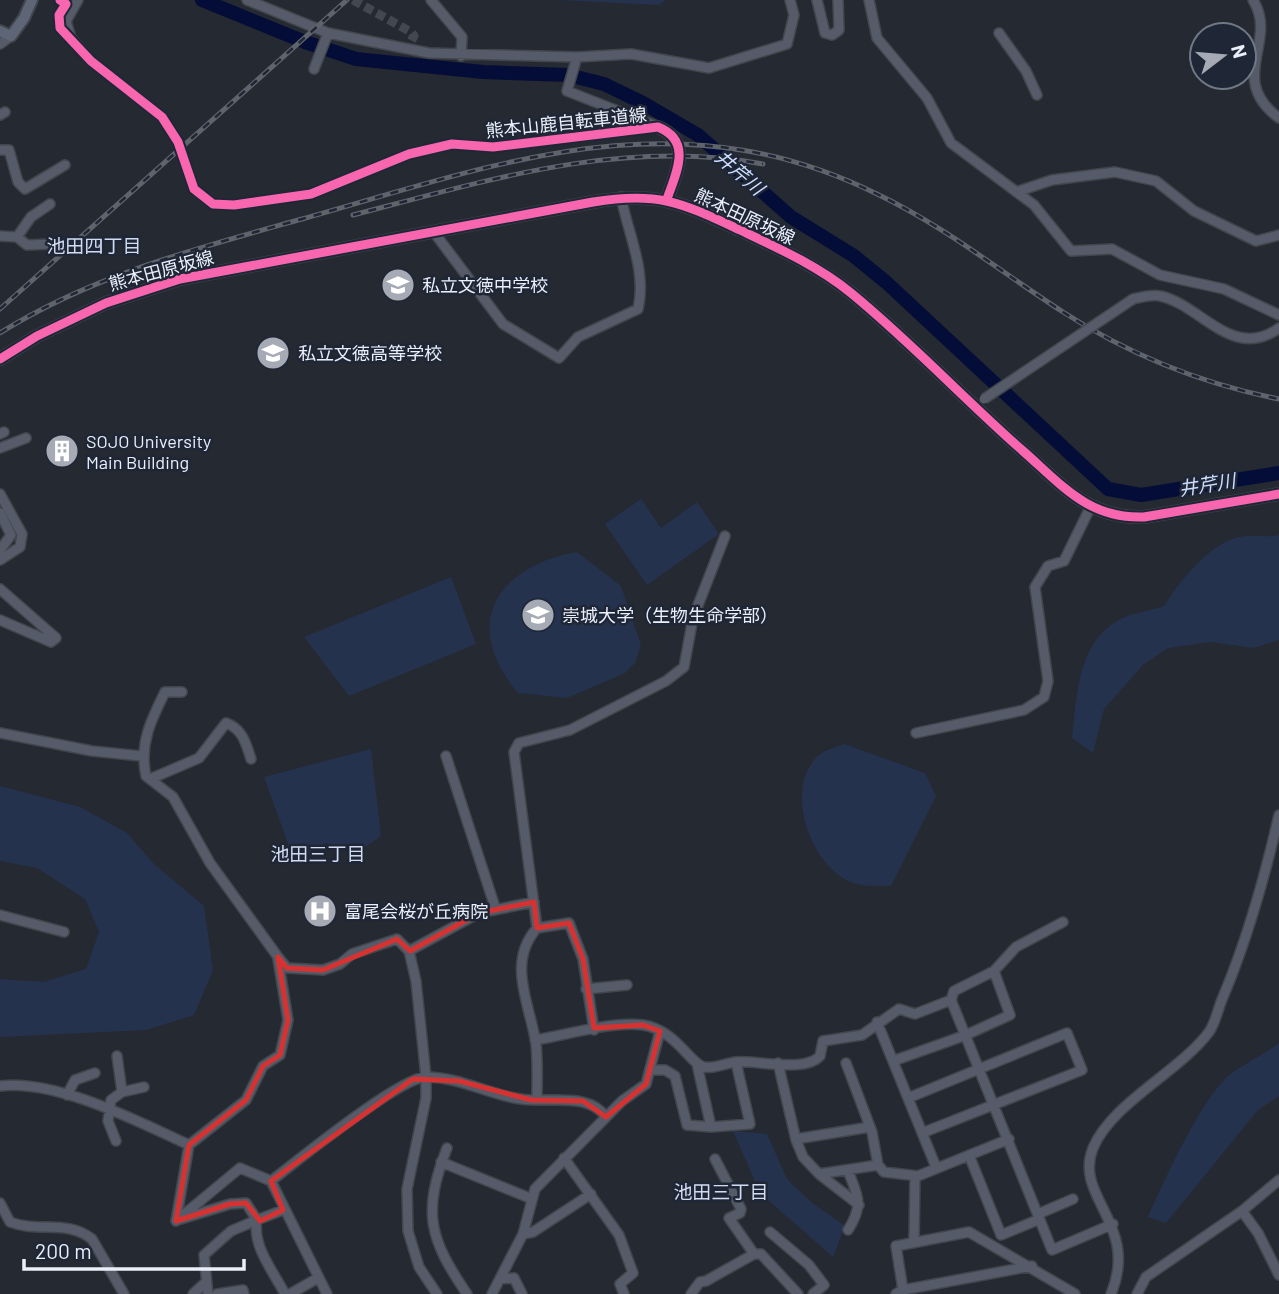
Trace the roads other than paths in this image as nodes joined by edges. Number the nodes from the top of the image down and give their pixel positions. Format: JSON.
{"nodes":[{"id":1,"x":32,"y":0,"type":"edge"},
{"id":2,"x":78,"y":0,"type":"edge"},
{"id":3,"x":247,"y":0,"type":"edge"},
{"id":4,"x":431,"y":0,"type":"edge"},
{"id":5,"x":790,"y":0,"type":"edge"},
{"id":6,"x":817,"y":0,"type":"edge"},
{"id":7,"x":838,"y":0,"type":"edge"},
{"id":8,"x":867,"y":0,"type":"edge"},
{"id":9,"x":1252,"y":0,"type":"edge"},
{"id":10,"x":259,"y":2,"type":"edge"},
{"id":11,"x":5,"y":33,"type":"edge"},
{"id":12,"x":328,"y":33,"type":"junction"},
{"id":13,"x":999,"y":33,"type":"dead end"},
{"id":14,"x":0,"y":44,"type":"edge"},
{"id":15,"x":461,"y":56,"type":"junction"},
{"id":16,"x":577,"y":57,"type":"junction"},
{"id":17,"x":314,"y":69,"type":"dead end"},
{"id":18,"x":1037,"y":95,"type":"dead end"},
{"id":19,"x":1279,"y":118,"type":"edge"},
{"id":20,"x":658,"y":127,"type":"junction"},
{"id":21,"x":0,"y":150,"type":"edge"},
{"id":22,"x":65,"y":165,"type":"dead end"},
{"id":23,"x":1019,"y":191,"type":"junction"},
{"id":24,"x":621,"y":197,"type":"junction"},
{"id":25,"x":667,"y":199,"type":"junction"},
{"id":26,"x":50,"y":204,"type":"dead end"},
{"id":27,"x":433,"y":231,"type":"junction"},
{"id":28,"x":1279,"y":235,"type":"edge"},
{"id":29,"x":0,"y":236,"type":"edge"},
{"id":30,"x":17,"y":237,"type":"junction"},
{"id":31,"x":51,"y":244,"type":"dead end"},
{"id":32,"x":1279,"y":315,"type":"edge"},
{"id":33,"x":1279,"y":328,"type":"edge"},
{"id":34,"x":0,"y":359,"type":"edge"},
{"id":35,"x":974,"y":408,"type":"junction"},
{"id":36,"x":26,"y":438,"type":"dead end"},
{"id":37,"x":0,"y":448,"type":"edge"},
{"id":38,"x":0,"y":494,"type":"edge"},
{"id":39,"x":1279,"y":494,"type":"edge"},
{"id":40,"x":1090,"y":508,"type":"junction"},
{"id":41,"x":0,"y":513,"type":"edge"},
{"id":42,"x":725,"y":536,"type":"dead end"},
{"id":43,"x":0,"y":550,"type":"edge"},
{"id":44,"x":0,"y":561,"type":"edge"},
{"id":45,"x":0,"y":589,"type":"edge"},
{"id":46,"x":0,"y":620,"type":"edge"},
{"id":47,"x":182,"y":692,"type":"dead end"},
{"id":48,"x":0,"y":733,"type":"edge"},
{"id":49,"x":916,"y":733,"type":"dead end"},
{"id":50,"x":141,"y":756,"type":"junction"},
{"id":51,"x":446,"y":756,"type":"dead end"},
{"id":52,"x":251,"y":760,"type":"dead end"},
{"id":53,"x":150,"y":779,"type":"junction"},
{"id":54,"x":1279,"y":814,"type":"edge"},
{"id":55,"x":1277,"y":837,"type":"edge"},
{"id":56,"x":534,"y":902,"type":"junction"},
{"id":57,"x":495,"y":907,"type":"junction"},
{"id":58,"x":0,"y":915,"type":"edge"},
{"id":59,"x":1063,"y":922,"type":"dead end"},
{"id":60,"x":537,"y":928,"type":"junction"},
{"id":61,"x":64,"y":932,"type":"dead end"},
{"id":62,"x":409,"y":951,"type":"junction"},
{"id":63,"x":278,"y":957,"type":"junction"},
{"id":64,"x":994,"y":971,"type":"junction"},
{"id":65,"x":627,"y":985,"type":"dead end"},
{"id":66,"x":586,"y":989,"type":"junction"},
{"id":67,"x":951,"y":1000,"type":"junction"},
{"id":68,"x":877,"y":1022,"type":"junction"},
{"id":69,"x":594,"y":1030,"type":"junction"},
{"id":70,"x":660,"y":1031,"type":"junction"},
{"id":71,"x":966,"y":1035,"type":"junction"},
{"id":72,"x":536,"y":1040,"type":"junction"},
{"id":73,"x":117,"y":1056,"type":"dead end"},
{"id":74,"x":893,"y":1061,"type":"junction"},
{"id":75,"x":736,"y":1062,"type":"junction"},
{"id":76,"x":778,"y":1063,"type":"junction"},
{"id":77,"x":846,"y":1063,"type":"dead end"},
{"id":78,"x":697,"y":1064,"type":"junction"},
{"id":79,"x":980,"y":1069,"type":"junction"},
{"id":80,"x":652,"y":1070,"type":"junction"},
{"id":81,"x":95,"y":1073,"type":"dead end"},
{"id":82,"x":426,"y":1077,"type":"junction"},
{"id":83,"x":0,"y":1086,"type":"edge"},
{"id":84,"x":144,"y":1087,"type":"dead end"},
{"id":85,"x":122,"y":1093,"type":"junction"},
{"id":86,"x":67,"y":1095,"type":"junction"},
{"id":87,"x":908,"y":1098,"type":"junction"},
{"id":88,"x":537,"y":1100,"type":"junction"},
{"id":89,"x":995,"y":1104,"type":"junction"},
{"id":90,"x":110,"y":1112,"type":"junction"},
{"id":91,"x":606,"y":1117,"type":"junction"},
{"id":92,"x":711,"y":1127,"type":"junction"},
{"id":93,"x":870,"y":1127,"type":"junction"},
{"id":94,"x":922,"y":1133,"type":"junction"},
{"id":95,"x":796,"y":1139,"type":"junction"},
{"id":96,"x":1009,"y":1139,"type":"junction"},
{"id":97,"x":117,"y":1141,"type":"dead end"},
{"id":98,"x":189,"y":1145,"type":"junction"},
{"id":99,"x":447,"y":1148,"type":"dead end"},
{"id":100,"x":969,"y":1155,"type":"junction"},
{"id":101,"x":564,"y":1158,"type":"junction"},
{"id":102,"x":715,"y":1159,"type":"dead end"},
{"id":103,"x":442,"y":1162,"type":"junction"},
{"id":104,"x":878,"y":1165,"type":"junction"},
{"id":105,"x":936,"y":1167,"type":"junction"},
{"id":106,"x":848,"y":1171,"type":"junction"},
{"id":107,"x":819,"y":1174,"type":"junction"},
{"id":108,"x":915,"y":1176,"type":"junction"},
{"id":109,"x":1279,"y":1180,"type":"edge"},
{"id":110,"x":271,"y":1181,"type":"junction"},
{"id":111,"x":591,"y":1194,"type":"junction"},
{"id":112,"x":533,"y":1199,"type":"junction"},
{"id":113,"x":1073,"y":1199,"type":"dead end"},
{"id":114,"x":0,"y":1203,"type":"edge"},
{"id":115,"x":859,"y":1205,"type":"junction"},
{"id":116,"x":284,"y":1210,"type":"junction"},
{"id":117,"x":1241,"y":1211,"type":"junction"},
{"id":118,"x":1039,"y":1216,"type":"junction"},
{"id":119,"x":257,"y":1220,"type":"junction"},
{"id":120,"x":176,"y":1221,"type":"junction"},
{"id":121,"x":1113,"y":1224,"type":"junction"},
{"id":122,"x":848,"y":1230,"type":"dead end"},
{"id":123,"x":770,"y":1232,"type":"dead end"},
{"id":124,"x":523,"y":1234,"type":"junction"},
{"id":125,"x":914,"y":1241,"type":"junction"},
{"id":126,"x":754,"y":1254,"type":"junction"},
{"id":127,"x":1032,"y":1266,"type":"junction"},
{"id":128,"x":1279,"y":1275,"type":"edge"},
{"id":129,"x":318,"y":1278,"type":"junction"},
{"id":130,"x":500,"y":1279,"type":"junction"},
{"id":131,"x":206,"y":1282,"type":"junction"},
{"id":132,"x":900,"y":1292,"type":"edge"},
{"id":133,"x":124,"y":1294,"type":"edge"},
{"id":134,"x":193,"y":1294,"type":"edge"},
{"id":135,"x":208,"y":1294,"type":"edge"},
{"id":136,"x":217,"y":1294,"type":"edge"},
{"id":137,"x":244,"y":1294,"type":"edge"},
{"id":138,"x":285,"y":1294,"type":"edge"},
{"id":139,"x":290,"y":1294,"type":"edge"},
{"id":140,"x":327,"y":1294,"type":"edge"},
{"id":141,"x":436,"y":1294,"type":"edge"},
{"id":142,"x":467,"y":1294,"type":"edge"},
{"id":143,"x":492,"y":1294,"type":"edge"},
{"id":144,"x":522,"y":1294,"type":"edge"},
{"id":145,"x":624,"y":1294,"type":"edge"},
{"id":146,"x":691,"y":1294,"type":"edge"},
{"id":147,"x":798,"y":1294,"type":"edge"},
{"id":148,"x":813,"y":1294,"type":"edge"},
{"id":149,"x":1075,"y":1294,"type":"edge"},
{"id":150,"x":1111,"y":1294,"type":"edge"},
{"id":151,"x":1137,"y":1294,"type":"edge"}],
"edges":[{"from":1,"to":11,"type":"main road"},
{"from":2,"to":20,"type":"street","name":"熊本山鹿自転車道線"},
{"from":3,"to":10,"type":"street"},
{"from":4,"to":15,"type":"street"},
{"from":5,"to":16,"type":"street"},
{"from":6,"to":7,"type":"street"},
{"from":8,"to":23,"type":"street"},
{"from":9,"to":19,"type":"street"},
{"from":10,"to":12,"type":"street"},
{"from":11,"to":14,"type":"street"},
{"from":12,"to":15,"type":"street"},
{"from":12,"to":17,"type":"street"},
{"from":13,"to":18,"type":"street"},
{"from":15,"to":16,"type":"street"},
{"from":16,"to":20,"type":"street"},
{"from":20,"to":25,"type":"main road","name":"熊本山鹿自転車道線"},
{"from":21,"to":22,"type":"street"},
{"from":23,"to":28,"type":"street"},
{"from":23,"to":32,"type":"street"},
{"from":24,"to":25,"type":"main road","name":"熊本田原坂線"},
{"from":24,"to":27,"type":"main road","name":"熊本田原坂線"},
{"from":24,"to":27,"type":"street"},
{"from":25,"to":35,"type":"main road","name":"熊本田原坂線"},
{"from":26,"to":30,"type":"street"},
{"from":27,"to":34,"type":"main road","name":"熊本田原坂線"},
{"from":29,"to":30,"type":"street"},
{"from":30,"to":31,"type":"street"},
{"from":33,"to":35,"type":"street","bridge":true},
{"from":35,"to":40,"type":"main road","name":"熊本田原坂線"},
{"from":36,"to":37,"type":"street"},
{"from":38,"to":44,"type":"street"},
{"from":39,"to":40,"type":"main road","name":"熊本田原坂線"},
{"from":40,"to":49,"type":"street"},
{"from":41,"to":43,"type":"street"},
{"from":42,"to":56,"type":"street"},
{"from":45,"to":46,"type":"street"},
{"from":47,"to":50,"type":"street"},
{"from":48,"to":50,"type":"street"},
{"from":50,"to":53,"type":"street"},
{"from":51,"to":57,"type":"street"},
{"from":52,"to":53,"type":"street"},
{"from":53,"to":63,"type":"street"},
{"from":54,"to":55,"type":"street"},
{"from":55,"to":121,"type":"street"},
{"from":56,"to":57,"type":"street"},
{"from":56,"to":60,"type":"street"},
{"from":57,"to":62,"type":"street"},
{"from":58,"to":61,"type":"street"},
{"from":59,"to":64,"type":"street"},
{"from":60,"to":66,"type":"street"},
{"from":60,"to":72,"type":"street"},
{"from":62,"to":63,"type":"street"},
{"from":62,"to":82,"type":"street"},
{"from":63,"to":98,"type":"street"},
{"from":64,"to":67,"type":"street"},
{"from":64,"to":71,"type":"street"},
{"from":65,"to":66,"type":"street"},
{"from":66,"to":69,"type":"street"},
{"from":67,"to":68,"type":"street"},
{"from":67,"to":71,"type":"street"},
{"from":68,"to":74,"type":"street"},
{"from":68,"to":76,"type":"street"},
{"from":69,"to":70,"type":"street"},
{"from":69,"to":72,"type":"street"},
{"from":70,"to":78,"type":"street"},
{"from":70,"to":80,"type":"street"},
{"from":71,"to":74,"type":"street"},
{"from":71,"to":79,"type":"street"},
{"from":72,"to":88,"type":"street"},
{"from":73,"to":85,"type":"street"},
{"from":74,"to":87,"type":"street"},
{"from":75,"to":76,"type":"street"},
{"from":75,"to":78,"type":"street"},
{"from":75,"to":92,"type":"street"},
{"from":76,"to":95,"type":"street"},
{"from":77,"to":93,"type":"street"},
{"from":78,"to":92,"type":"street"},
{"from":79,"to":87,"type":"street"},
{"from":79,"to":89,"type":"street"},
{"from":79,"to":89,"type":"street"},
{"from":80,"to":91,"type":"street"},
{"from":80,"to":92,"type":"street"},
{"from":81,"to":86,"type":"street"},
{"from":82,"to":88,"type":"street"},
{"from":82,"to":110,"type":"street"},
{"from":82,"to":141,"type":"street"},
{"from":83,"to":86,"type":"street"},
{"from":84,"to":85,"type":"street"},
{"from":85,"to":90,"type":"street"},
{"from":86,"to":90,"type":"street"},
{"from":87,"to":94,"type":"street"},
{"from":88,"to":91,"type":"street"},
{"from":89,"to":94,"type":"street"},
{"from":89,"to":96,"type":"street"},
{"from":90,"to":97,"type":"street"},
{"from":90,"to":98,"type":"street"},
{"from":91,"to":101,"type":"street"},
{"from":93,"to":95,"type":"street"},
{"from":93,"to":104,"type":"street"},
{"from":94,"to":105,"type":"street"},
{"from":95,"to":107,"type":"street"},
{"from":96,"to":100,"type":"street"},
{"from":96,"to":118,"type":"street"},
{"from":98,"to":120,"type":"street"},
{"from":99,"to":103,"type":"street"},
{"from":100,"to":105,"type":"street"},
{"from":100,"to":118,"type":"street"},
{"from":101,"to":111,"type":"street"},
{"from":101,"to":112,"type":"street"},
{"from":102,"to":126,"type":"street"},
{"from":103,"to":112,"type":"street"},
{"from":103,"to":142,"type":"street"},
{"from":104,"to":106,"type":"street"},
{"from":104,"to":108,"type":"street"},
{"from":105,"to":108,"type":"street"},
{"from":106,"to":107,"type":"street"},
{"from":106,"to":115,"type":"street"},
{"from":107,"to":115,"type":"street"},
{"from":108,"to":125,"type":"street"},
{"from":109,"to":117,"type":"street"},
{"from":110,"to":116,"type":"street"},
{"from":110,"to":120,"type":"street"},
{"from":111,"to":124,"type":"street"},
{"from":111,"to":145,"type":"street"},
{"from":112,"to":124,"type":"street"},
{"from":113,"to":118,"type":"street"},
{"from":114,"to":133,"type":"street"},
{"from":115,"to":122,"type":"street"},
{"from":116,"to":119,"type":"street"},
{"from":116,"to":129,"type":"street"},
{"from":117,"to":128,"type":"street"},
{"from":117,"to":151,"type":"street"},
{"from":118,"to":121,"type":"street"},
{"from":119,"to":120,"type":"street"},
{"from":119,"to":131,"type":"street"},
{"from":119,"to":138,"type":"street"},
{"from":121,"to":150,"type":"street"},
{"from":123,"to":148,"type":"street"},
{"from":124,"to":130,"type":"street"},
{"from":125,"to":127,"type":"street"},
{"from":125,"to":132,"type":"street"},
{"from":126,"to":146,"type":"street"},
{"from":126,"to":147,"type":"street"},
{"from":127,"to":132,"type":"street"},
{"from":127,"to":149,"type":"street"},
{"from":129,"to":139,"type":"street"},
{"from":129,"to":140,"type":"street"},
{"from":130,"to":143,"type":"street"},
{"from":130,"to":144,"type":"street"},
{"from":131,"to":134,"type":"street"},
{"from":131,"to":135,"type":"street"},
{"from":136,"to":137,"type":"street"}]}
